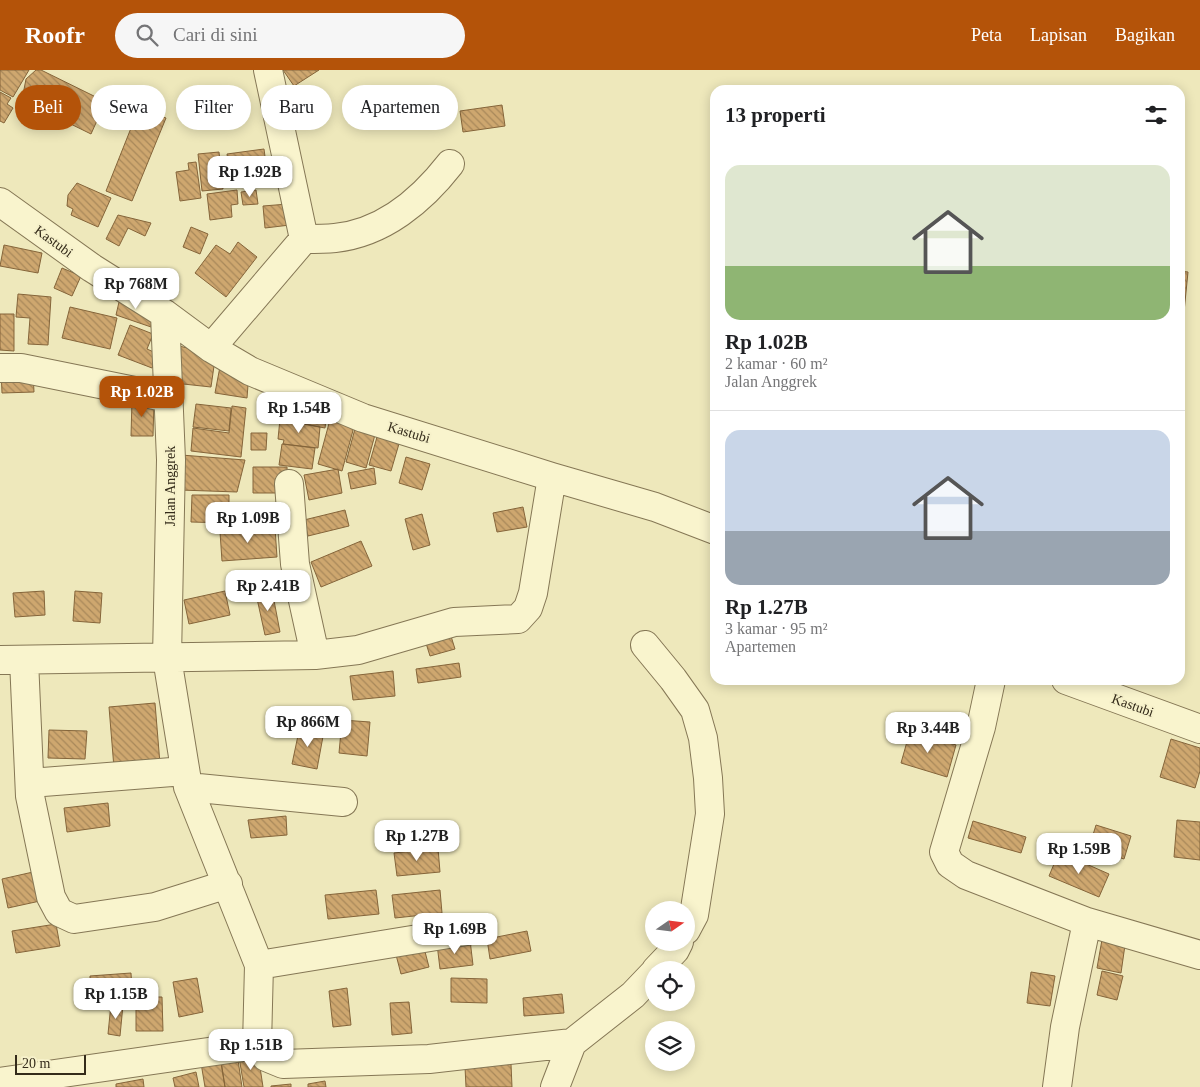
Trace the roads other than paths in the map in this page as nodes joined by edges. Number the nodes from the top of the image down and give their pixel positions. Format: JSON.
{"nodes":[{"id":1,"x":268,"y":70,"type":"edge"},
{"id":2,"x":450,"y":164,"type":"dead end"},
{"id":3,"x":0,"y":202,"type":"edge"},
{"id":4,"x":304,"y":239,"type":"junction"},
{"id":5,"x":166,"y":314,"type":"junction"},
{"id":6,"x":211,"y":348,"type":"junction"},
{"id":7,"x":0,"y":368,"type":"edge"},
{"id":8,"x":169,"y":398,"type":"junction"},
{"id":9,"x":552,"y":477,"type":"junction"},
{"id":10,"x":289,"y":484,"type":"dead end"},
{"id":11,"x":710,"y":528,"type":"edge"},
{"id":12,"x":645,"y":645,"type":"dead end"},
{"id":13,"x":315,"y":655,"type":"junction"},
{"id":14,"x":167,"y":658,"type":"junction"},
{"id":15,"x":12,"y":660,"type":"edge"},
{"id":16,"x":990,"y":685,"type":"edge"},
{"id":17,"x":1080,"y":685,"type":"edge"},
{"id":18,"x":1200,"y":729,"type":"edge"},
{"id":19,"x":186,"y":779,"type":"junction"},
{"id":20,"x":30,"y":783,"type":"junction"},
{"id":21,"x":343,"y":802,"type":"dead end"},
{"id":22,"x":228,"y":884,"type":"junction"},
{"id":23,"x":695,"y":909,"type":"edge"},
{"id":24,"x":1087,"y":922,"type":"junction"},
{"id":25,"x":467,"y":931,"type":"dead end"},
{"id":26,"x":674,"y":951,"type":"edge"},
{"id":27,"x":1200,"y":955,"type":"edge"},
{"id":28,"x":665,"y":961,"type":"edge"},
{"id":29,"x":259,"y":965,"type":"junction"},
{"id":30,"x":645,"y":982,"type":"edge"},
{"id":31,"x":572,"y":1043,"type":"junction"},
{"id":32,"x":257,"y":1045,"type":"junction"},
{"id":33,"x":0,"y":1082,"type":"edge"},
{"id":34,"x":555,"y":1087,"type":"edge"},
{"id":35,"x":1057,"y":1087,"type":"edge"}],
"edges":[{"from":1,"to":4,"type":"street"},
{"from":2,"to":4,"type":"street"},
{"from":3,"to":5,"type":"street","name":"Kastubi"},
{"from":4,"to":6,"type":"street"},
{"from":5,"to":6,"type":"street","name":"Kastubi"},
{"from":5,"to":8,"type":"street","name":"Jalan Anggrek"},
{"from":6,"to":9,"type":"street","name":"Kastubi"},
{"from":7,"to":8,"type":"street"},
{"from":8,"to":14,"type":"street","name":"Jalan Anggrek"},
{"from":9,"to":11,"type":"street","name":"Kastubi"},
{"from":9,"to":13,"type":"street"},
{"from":10,"to":13,"type":"street"},
{"from":12,"to":23,"type":"street"},
{"from":13,"to":14,"type":"street"},
{"from":14,"to":15,"type":"street"},
{"from":14,"to":19,"type":"street","name":"Jalan Anggrek"},
{"from":15,"to":20,"type":"street"},
{"from":16,"to":24,"type":"street"},
{"from":17,"to":18,"type":"street","name":"Kastubi"},
{"from":19,"to":20,"type":"street"},
{"from":19,"to":21,"type":"street"},
{"from":19,"to":22,"type":"street","name":"Jalan Anggrek"},
{"from":20,"to":22,"type":"street"},
{"from":22,"to":29,"type":"street","name":"Jalan Anggrek"},
{"from":24,"to":27,"type":"street"},
{"from":24,"to":35,"type":"street"},
{"from":25,"to":29,"type":"street"},
{"from":26,"to":28,"type":"street"},
{"from":29,"to":32,"type":"street"},
{"from":30,"to":31,"type":"street"},
{"from":31,"to":32,"type":"street"},
{"from":31,"to":34,"type":"street"},
{"from":32,"to":33,"type":"street"}]}
